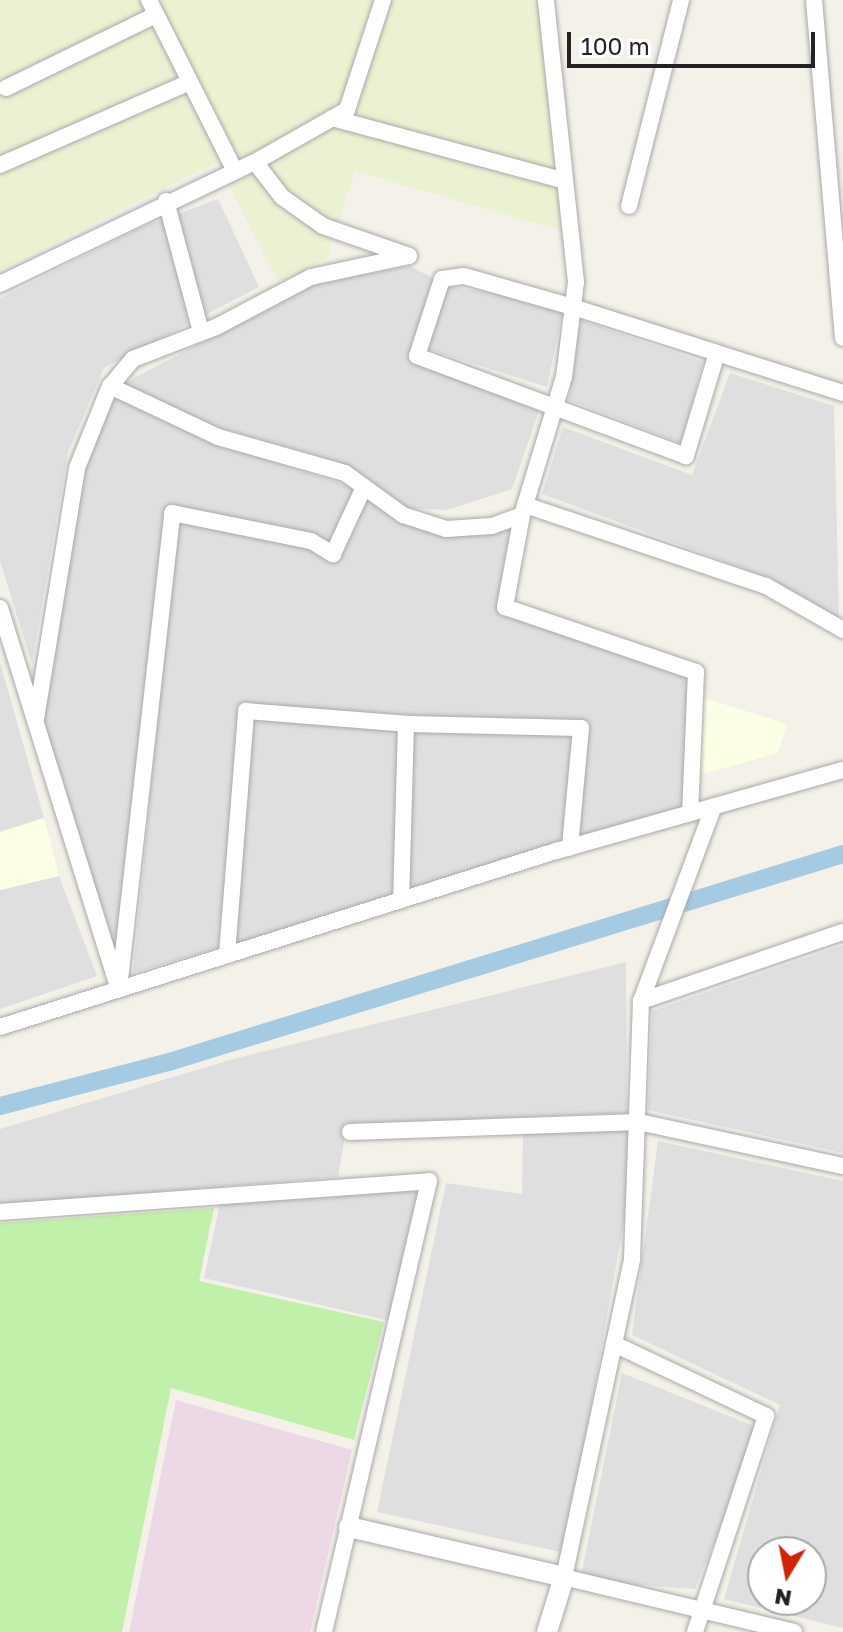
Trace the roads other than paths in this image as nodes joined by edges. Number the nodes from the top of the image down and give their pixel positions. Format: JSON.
{"nodes":[{"id":1,"x":383,"y":0,"type":"edge"},
{"id":2,"x":546,"y":0,"type":"edge"},
{"id":3,"x":681,"y":0,"type":"edge"},
{"id":4,"x":814,"y":0,"type":"edge"},
{"id":5,"x":153,"y":7,"type":"edge"},
{"id":6,"x":190,"y":82,"type":"junction"},
{"id":7,"x":6,"y":88,"type":"dead end"},
{"id":8,"x":332,"y":118,"type":"junction"},
{"id":9,"x":255,"y":162,"type":"junction"},
{"id":10,"x":0,"y":165,"type":"edge"},
{"id":11,"x":235,"y":171,"type":"junction"},
{"id":12,"x":565,"y":181,"type":"junction"},
{"id":13,"x":166,"y":201,"type":"junction"},
{"id":14,"x":629,"y":206,"type":"dead end"},
{"id":15,"x":0,"y":284,"type":"edge"},
{"id":16,"x":573,"y":307,"type":"junction"},
{"id":17,"x":201,"y":332,"type":"junction"},
{"id":18,"x":843,"y":338,"type":"edge"},
{"id":19,"x":717,"y":353,"type":"junction"},
{"id":20,"x":110,"y":386,"type":"junction"},
{"id":21,"x":843,"y":393,"type":"edge"},
{"id":22,"x":555,"y":407,"type":"junction"},
{"id":23,"x":364,"y":487,"type":"junction"},
{"id":24,"x":524,"y":510,"type":"junction"},
{"id":25,"x":1,"y":613,"type":"edge"},
{"id":26,"x":843,"y":630,"type":"edge"},
{"id":27,"x":36,"y":722,"type":"junction"},
{"id":28,"x":406,"y":724,"type":"junction"},
{"id":29,"x":843,"y":770,"type":"edge"},
{"id":30,"x":714,"y":806,"type":"junction"},
{"id":31,"x":690,"y":813,"type":"junction"},
{"id":32,"x":570,"y":847,"type":"junction"},
{"id":33,"x":401,"y":900,"type":"junction"},
{"id":34,"x":843,"y":932,"type":"edge"},
{"id":35,"x":227,"y":955,"type":"junction"},
{"id":36,"x":119,"y":989,"type":"junction"},
{"id":37,"x":641,"y":1001,"type":"junction"},
{"id":38,"x":0,"y":1027,"type":"edge"},
{"id":39,"x":639,"y":1122,"type":"junction"},
{"id":40,"x":350,"y":1132,"type":"dead end"},
{"id":41,"x":843,"y":1166,"type":"edge"},
{"id":42,"x":0,"y":1212,"type":"edge"},
{"id":43,"x":614,"y":1344,"type":"junction"},
{"id":44,"x":349,"y":1527,"type":"junction"},
{"id":45,"x":564,"y":1577,"type":"junction"},
{"id":46,"x":702,"y":1610,"type":"junction"},
{"id":47,"x":324,"y":1632,"type":"edge"},
{"id":48,"x":547,"y":1632,"type":"edge"},
{"id":49,"x":695,"y":1632,"type":"edge"},
{"id":50,"x":794,"y":1632,"type":"edge"}],
"edges":[{"from":1,"to":8,"type":"street"},
{"from":2,"to":12,"type":"street"},
{"from":3,"to":14,"type":"street"},
{"from":4,"to":18,"type":"street"},
{"from":5,"to":6,"type":"street"},
{"from":5,"to":7,"type":"street"},
{"from":6,"to":10,"type":"street"},
{"from":6,"to":11,"type":"street"},
{"from":8,"to":9,"type":"street"},
{"from":8,"to":12,"type":"street"},
{"from":9,"to":11,"type":"street"},
{"from":9,"to":17,"type":"street"},
{"from":11,"to":13,"type":"street"},
{"from":12,"to":16,"type":"street"},
{"from":13,"to":15,"type":"street"},
{"from":13,"to":17,"type":"street"},
{"from":16,"to":19,"type":"street"},
{"from":16,"to":22,"type":"street"},
{"from":16,"to":22,"type":"street"},
{"from":17,"to":20,"type":"street"},
{"from":19,"to":21,"type":"street"},
{"from":19,"to":22,"type":"street"},
{"from":20,"to":23,"type":"street"},
{"from":20,"to":27,"type":"street"},
{"from":22,"to":24,"type":"street"},
{"from":23,"to":24,"type":"street"},
{"from":23,"to":36,"type":"street"},
{"from":24,"to":26,"type":"street"},
{"from":24,"to":31,"type":"street"},
{"from":25,"to":27,"type":"street"},
{"from":27,"to":36,"type":"street"},
{"from":28,"to":32,"type":"street"},
{"from":28,"to":33,"type":"street"},
{"from":28,"to":35,"type":"street"},
{"from":29,"to":30,"type":"street"},
{"from":30,"to":31,"type":"street"},
{"from":30,"to":37,"type":"street"},
{"from":31,"to":32,"type":"street"},
{"from":32,"to":33,"type":"street"},
{"from":33,"to":35,"type":"street"},
{"from":34,"to":37,"type":"street"},
{"from":35,"to":36,"type":"street"},
{"from":36,"to":38,"type":"street"},
{"from":37,"to":39,"type":"street"},
{"from":39,"to":40,"type":"street"},
{"from":39,"to":41,"type":"street"},
{"from":39,"to":43,"type":"street"},
{"from":42,"to":44,"type":"street"},
{"from":43,"to":45,"type":"street"},
{"from":43,"to":46,"type":"street"},
{"from":44,"to":45,"type":"street"},
{"from":44,"to":47,"type":"street"},
{"from":45,"to":46,"type":"street"},
{"from":45,"to":48,"type":"street"},
{"from":46,"to":49,"type":"street"},
{"from":46,"to":50,"type":"street"}]}
